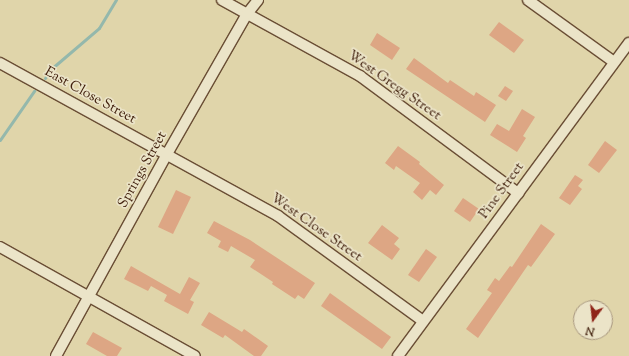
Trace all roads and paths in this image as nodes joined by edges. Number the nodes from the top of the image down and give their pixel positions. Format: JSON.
{"nodes":[{"id":1,"x":222,"y":0,"type":"edge"},
{"id":2,"x":258,"y":0,"type":"edge"},
{"id":3,"x":528,"y":0,"type":"edge"},
{"id":4,"x":247,"y":14,"type":"junction"},
{"id":5,"x":629,"y":43,"type":"edge"},
{"id":6,"x":614,"y":62,"type":"junction"},
{"id":7,"x":0,"y":63,"type":"edge"},
{"id":8,"x":167,"y":154,"type":"junction"},
{"id":9,"x":518,"y":193,"type":"junction"},
{"id":10,"x":0,"y":247,"type":"edge"},
{"id":11,"x":90,"y":296,"type":"junction"},
{"id":12,"x":423,"y":322,"type":"junction"},
{"id":13,"x":56,"y":356,"type":"edge"},
{"id":14,"x":195,"y":356,"type":"edge"},
{"id":15,"x":398,"y":356,"type":"edge"}],
"edges":[{"from":1,"to":4,"type":"street","name":"West Gregg Street"},
{"from":2,"to":4,"type":"street","name":"Springs Street"},
{"from":3,"to":6,"type":"street"},
{"from":4,"to":8,"type":"street","name":"Springs Street"},
{"from":4,"to":9,"type":"street","name":"West Gregg Street"},
{"from":5,"to":6,"type":"street","name":"Pine Street"},
{"from":6,"to":9,"type":"street","name":"Pine Street"},
{"from":7,"to":8,"type":"street","name":"East Close Street"},
{"from":8,"to":11,"type":"street","name":"Springs Street"},
{"from":8,"to":12,"type":"street","name":"West Close Street"},
{"from":9,"to":12,"type":"street","name":"Pine Street"},
{"from":10,"to":11,"type":"street"},
{"from":11,"to":13,"type":"street","name":"Springs Street"},
{"from":11,"to":14,"type":"street"},
{"from":12,"to":15,"type":"street","name":"Pine Street"}]}
